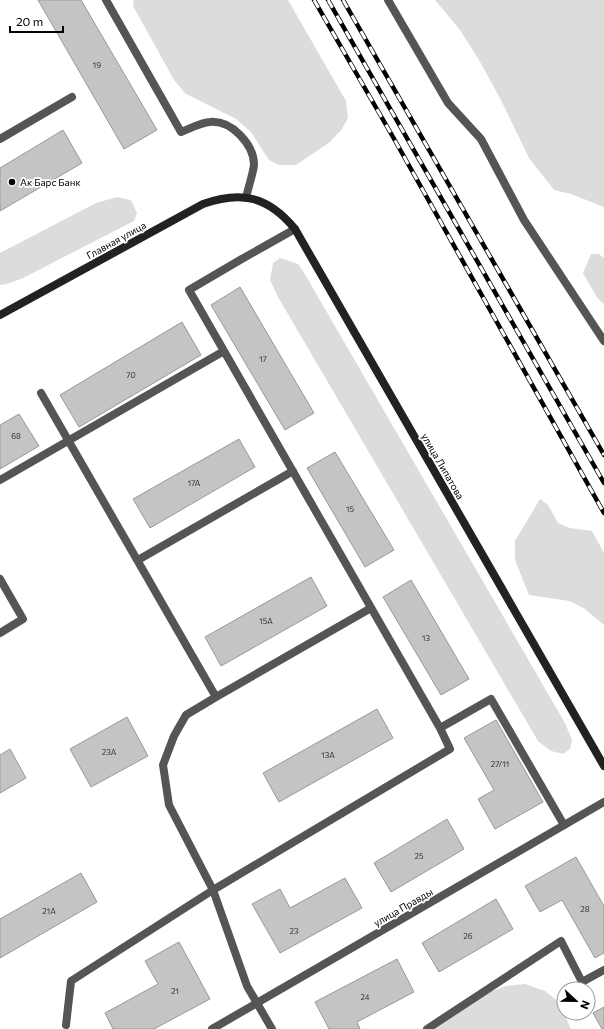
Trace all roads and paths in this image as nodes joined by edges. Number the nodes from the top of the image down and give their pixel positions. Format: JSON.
{"nodes":[{"id":1,"x":106,"y":0,"type":"edge"},
{"id":2,"x":388,"y":0,"type":"edge"},
{"id":3,"x":72,"y":97,"type":"dead end"},
{"id":4,"x":0,"y":139,"type":"edge"},
{"id":5,"x":246,"y":198,"type":"junction"},
{"id":6,"x":295,"y":229,"type":"junction"},
{"id":7,"x":0,"y":315,"type":"edge"},
{"id":8,"x":604,"y":341,"type":"edge"},
{"id":9,"x":224,"y":351,"type":"junction"},
{"id":10,"x":41,"y":393,"type":"dead end"},
{"id":11,"x":69,"y":440,"type":"junction"},
{"id":12,"x":293,"y":471,"type":"junction"},
{"id":13,"x":0,"y":480,"type":"edge"},
{"id":14,"x":138,"y":560,"type":"junction"},
{"id":15,"x":0,"y":579,"type":"edge"},
{"id":16,"x":371,"y":608,"type":"junction"},
{"id":17,"x":0,"y":633,"type":"edge"},
{"id":18,"x":216,"y":697,"type":"junction"},
{"id":19,"x":440,"y":728,"type":"junction"},
{"id":20,"x":604,"y":766,"type":"edge"},
{"id":21,"x":604,"y":802,"type":"edge"},
{"id":22,"x":564,"y":825,"type":"junction"},
{"id":23,"x":213,"y":890,"type":"junction"},
{"id":24,"x":604,"y":970,"type":"edge"},
{"id":25,"x":257,"y":1003,"type":"junction"},
{"id":26,"x":65,"y":1028,"type":"edge"},
{"id":27,"x":212,"y":1029,"type":"edge"},
{"id":28,"x":272,"y":1029,"type":"edge"},
{"id":29,"x":427,"y":1029,"type":"edge"}],
"edges":[{"from":1,"to":5,"type":"street"},
{"from":2,"to":8,"type":"street"},
{"from":3,"to":4,"type":"street"},
{"from":5,"to":6,"type":"street","name":"улица Липатова"},
{"from":5,"to":7,"type":"street","name":"Главная улица"},
{"from":6,"to":9,"type":"street"},
{"from":6,"to":20,"type":"street","name":"улица Липатова"},
{"from":9,"to":11,"type":"street"},
{"from":9,"to":12,"type":"street"},
{"from":10,"to":11,"type":"street"},
{"from":11,"to":13,"type":"street"},
{"from":11,"to":14,"type":"street"},
{"from":12,"to":14,"type":"street"},
{"from":12,"to":16,"type":"street"},
{"from":14,"to":18,"type":"street"},
{"from":15,"to":17,"type":"street"},
{"from":16,"to":18,"type":"street"},
{"from":16,"to":19,"type":"street"},
{"from":18,"to":23,"type":"street"},
{"from":19,"to":22,"type":"street"},
{"from":19,"to":23,"type":"street"},
{"from":21,"to":22,"type":"street","name":"улица Правды"},
{"from":22,"to":25,"type":"street","name":"улица Правды"},
{"from":23,"to":25,"type":"street"},
{"from":23,"to":26,"type":"street"},
{"from":24,"to":29,"type":"street"},
{"from":25,"to":27,"type":"street","name":"улица Правды"},
{"from":25,"to":28,"type":"street"}]}
